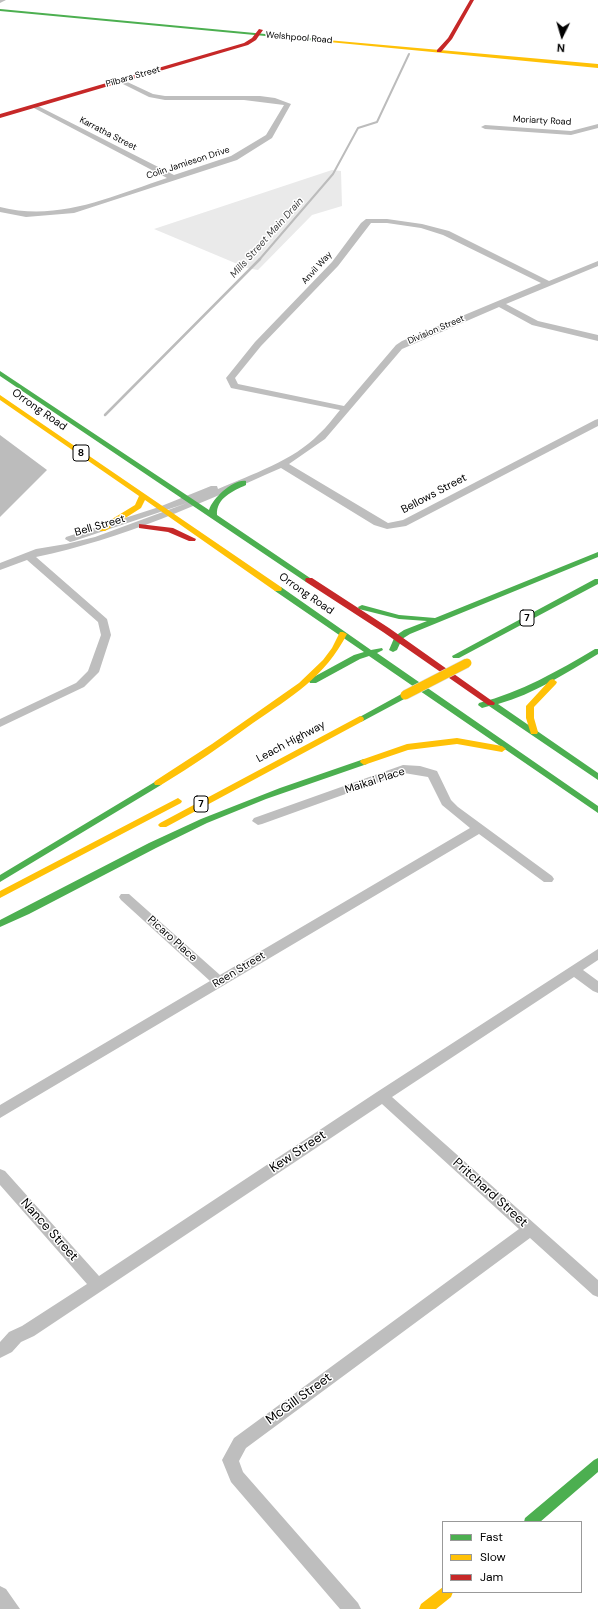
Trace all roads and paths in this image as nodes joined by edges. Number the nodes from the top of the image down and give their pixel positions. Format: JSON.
{"nodes":[{"id":1,"x":472,"y":0,"type":"edge"},
{"id":2,"x":0,"y":6,"type":"edge"},
{"id":3,"x":0,"y":10,"type":"edge"},
{"id":4,"x":260,"y":33,"type":"junction"},
{"id":5,"x":445,"y":47,"type":"junction"},
{"id":6,"x":598,"y":62,"type":"edge"},
{"id":7,"x":598,"y":66,"type":"edge"},
{"id":8,"x":121,"y":81,"type":"junction"},
{"id":9,"x":34,"y":106,"type":"junction"},
{"id":10,"x":0,"y":116,"type":"edge"},
{"id":11,"x":598,"y":126,"type":"edge"},
{"id":12,"x":485,"y":127,"type":"dead end"},
{"id":13,"x":174,"y":178,"type":"junction"},
{"id":14,"x":0,"y":208,"type":"edge"},
{"id":15,"x":598,"y":263,"type":"edge"},
{"id":16,"x":549,"y":284,"type":"junction"},
{"id":17,"x":499,"y":304,"type":"junction"},
{"id":18,"x":598,"y":338,"type":"edge"},
{"id":19,"x":0,"y":373,"type":"edge"},
{"id":20,"x":0,"y":397,"type":"edge"},
{"id":21,"x":346,"y":409,"type":"junction"},
{"id":22,"x":598,"y":422,"type":"edge"},
{"id":23,"x":282,"y":464,"type":"junction"},
{"id":24,"x":268,"y":470,"type":"junction"},
{"id":25,"x":243,"y":483,"type":"junction"},
{"id":26,"x":143,"y":496,"type":"junction"},
{"id":27,"x":185,"y":498,"type":"junction"},
{"id":28,"x":194,"y":504,"type":"junction"},
{"id":29,"x":166,"y":512,"type":"junction"},
{"id":30,"x":213,"y":517,"type":"junction"},
{"id":31,"x":142,"y":526,"type":"junction"},
{"id":32,"x":102,"y":528,"type":"junction"},
{"id":33,"x":598,"y":554,"type":"edge"},
{"id":34,"x":31,"y":555,"type":"junction"},
{"id":35,"x":240,"y":562,"type":"junction"},
{"id":36,"x":0,"y":567,"type":"edge"},
{"id":37,"x":598,"y":581,"type":"edge"},
{"id":38,"x":345,"y":603,"type":"junction"},
{"id":39,"x":438,"y":618,"type":"junction"},
{"id":40,"x":343,"y":634,"type":"junction"},
{"id":41,"x":398,"y":638,"type":"junction"},
{"id":42,"x":393,"y":649,"type":"junction"},
{"id":43,"x":369,"y":652,"type":"junction"},
{"id":44,"x":598,"y":652,"type":"edge"},
{"id":45,"x":422,"y":654,"type":"junction"},
{"id":46,"x":470,"y":661,"type":"dead end"},
{"id":47,"x":390,"y":667,"type":"junction"},
{"id":48,"x":562,"y":672,"type":"junction"},
{"id":49,"x":401,"y":684,"type":"dead end"},
{"id":50,"x":465,"y":684,"type":"junction"},
{"id":51,"x":288,"y":695,"type":"junction"},
{"id":52,"x":493,"y":703,"type":"junction"},
{"id":53,"x":467,"y":707,"type":"junction"},
{"id":54,"x":0,"y":723,"type":"edge"},
{"id":55,"x":453,"y":724,"type":"dead end"},
{"id":56,"x":534,"y":732,"type":"junction"},
{"id":57,"x":434,"y":734,"type":"dead end"},
{"id":58,"x":407,"y":748,"type":"junction"},
{"id":59,"x":510,"y":750,"type":"junction"},
{"id":60,"x":598,"y":777,"type":"edge"},
{"id":61,"x":183,"y":799,"type":"dead end"},
{"id":62,"x":598,"y":810,"type":"edge"},
{"id":63,"x":258,"y":822,"type":"dead end"},
{"id":64,"x":157,"y":828,"type":"dead end"},
{"id":65,"x":478,"y":829,"type":"junction"},
{"id":66,"x":0,"y":879,"type":"edge"},
{"id":67,"x":548,"y":880,"type":"dead end"},
{"id":68,"x":50,"y":889,"type":"dead end"},
{"id":69,"x":0,"y":895,"type":"edge"},
{"id":70,"x":125,"y":897,"type":"dead end"},
{"id":71,"x":0,"y":919,"type":"edge"},
{"id":72,"x":0,"y":924,"type":"edge"},
{"id":73,"x":598,"y":954,"type":"edge"},
{"id":74,"x":574,"y":970,"type":"junction"},
{"id":75,"x":219,"y":982,"type":"junction"},
{"id":76,"x":598,"y":988,"type":"edge"},
{"id":77,"x":382,"y":1096,"type":"junction"},
{"id":78,"x":0,"y":1112,"type":"edge"},
{"id":79,"x":0,"y":1175,"type":"edge"},
{"id":80,"x":530,"y":1229,"type":"junction"},
{"id":81,"x":97,"y":1285,"type":"junction"},
{"id":82,"x":598,"y":1290,"type":"edge"},
{"id":83,"x":0,"y":1351,"type":"edge"},
{"id":84,"x":598,"y":1464,"type":"edge"},
{"id":85,"x":531,"y":1521,"type":"edge"},
{"id":86,"x":445,"y":1593,"type":"edge"},
{"id":87,"x":0,"y":1595,"type":"edge"},
{"id":88,"x":11,"y":1609,"type":"edge"},
{"id":89,"x":352,"y":1609,"type":"edge"},
{"id":90,"x":426,"y":1609,"type":"edge"}],
"edges":[{"from":1,"to":5,"type":"main road"},
{"from":2,"to":4,"type":"main road","name":"Welshpool Road"},
{"from":3,"to":4,"type":"main road","name":"Welshpool Road"},
{"from":4,"to":5,"type":"main road","name":"Welshpool Road"},
{"from":4,"to":8,"type":"main road","name":"Pilbara Street"},
{"from":5,"to":6,"type":"main road","name":"Welshpool Road"},
{"from":5,"to":7,"type":"main road","name":"Welshpool Road"},
{"from":8,"to":9,"type":"main road","name":"Pilbara Street"},
{"from":8,"to":13,"type":"street","name":"Colin Jamieson Drive"},
{"from":9,"to":10,"type":"main road","name":"Pilbara Street"},
{"from":9,"to":13,"type":"street","name":"Karratha Street"},
{"from":11,"to":12,"type":"street","name":"Moriarty Road"},
{"from":13,"to":14,"type":"street","name":"Colin Jamieson Drive"},
{"from":15,"to":16,"type":"street","name":"Division Street"},
{"from":16,"to":17,"type":"street","name":"Division Street"},
{"from":16,"to":21,"type":"street","name":"Anvil Way"},
{"from":17,"to":18,"type":"street"},
{"from":17,"to":21,"type":"street","name":"Division Street"},
{"from":19,"to":27,"type":"main road","name":"Orrong Road","number":"8"},
{"from":20,"to":26,"type":"main road","name":"Orrong Road","number":"8"},
{"from":21,"to":23,"type":"street","name":"Division Street"},
{"from":22,"to":23,"type":"street","name":"Bellows Street"},
{"from":23,"to":24,"type":"street","name":"Division Street"},
{"from":24,"to":25,"type":"street","name":"Division Street"},
{"from":24,"to":27,"type":"street","name":"Division Street"},
{"from":25,"to":28,"type":"street","name":"Division Street"},
{"from":25,"to":30,"type":"main road"},
{"from":26,"to":29,"type":"main road","name":"Orrong Road","number":"8"},
{"from":26,"to":32,"type":"main road"},
{"from":27,"to":28,"type":"main road","name":"Orrong Road","number":"8"},
{"from":27,"to":29,"type":"street","name":"Division Street"},
{"from":28,"to":29,"type":"street","name":"Division Street"},
{"from":28,"to":30,"type":"main road","name":"Orrong Road","number":"8"},
{"from":29,"to":31,"type":"street","name":"Bell Street"},
{"from":29,"to":32,"type":"street","name":"Bell Street"},
{"from":29,"to":35,"type":"main road","name":"Orrong Road","number":"8"},
{"from":30,"to":38,"type":"main road","name":"Orrong Road","number":"8"},
{"from":31,"to":34,"type":"street","name":"Bell Street"},
{"from":31,"to":35,"type":"main road"},
{"from":32,"to":34,"type":"street","name":"Bell Street"},
{"from":33,"to":39,"type":"main road"},
{"from":34,"to":36,"type":"street","name":"Bell Street"},
{"from":34,"to":54,"type":"street"},
{"from":35,"to":40,"type":"main road","name":"Orrong Road","number":"8"},
{"from":37,"to":49,"type":"main road","number":"7"},
{"from":38,"to":39,"type":"main road"},
{"from":38,"to":41,"type":"main road","name":"Orrong Road","number":"8"},
{"from":39,"to":41,"type":"main road"},
{"from":40,"to":43,"type":"main road","name":"Orrong Road","number":"8"},
{"from":40,"to":51,"type":"main road"},
{"from":41,"to":42,"type":"main road"},
{"from":41,"to":45,"type":"main road","name":"Orrong Road","number":"8"},
{"from":42,"to":43,"type":"main road"},
{"from":42,"to":45,"type":"main road"},
{"from":42,"to":47,"type":"main road"},
{"from":43,"to":47,"type":"main road","name":"Orrong Road","number":"8"},
{"from":43,"to":51,"type":"main road"},
{"from":44,"to":48,"type":"main road"},
{"from":45,"to":50,"type":"main road","name":"Orrong Road","number":"8"},
{"from":46,"to":64,"type":"main road","name":"Leach Highway","number":"7","bridge":true},
{"from":47,"to":53,"type":"main road","name":"Orrong Road","number":"8"},
{"from":48,"to":52,"type":"main road"},
{"from":48,"to":56,"type":"main road"},
{"from":50,"to":52,"type":"main road","name":"Orrong Road","number":"8"},
{"from":50,"to":53,"type":"main road"},
{"from":51,"to":66,"type":"main road"},
{"from":52,"to":53,"type":"main road"},
{"from":52,"to":56,"type":"main road","name":"Orrong Road","number":"8"},
{"from":53,"to":55,"type":"main road"},
{"from":53,"to":59,"type":"main road","name":"Orrong Road","number":"8"},
{"from":56,"to":60,"type":"main road","name":"Orrong Road","number":"8"},
{"from":57,"to":58,"type":"main road"},
{"from":58,"to":59,"type":"main road"},
{"from":58,"to":72,"type":"main road"},
{"from":59,"to":62,"type":"main road","name":"Orrong Road","number":"8"},
{"from":61,"to":69,"type":"main road","number":"7"},
{"from":63,"to":65,"type":"street","name":"Maikai Place"},
{"from":65,"to":67,"type":"street","name":"Maikai Place"},
{"from":65,"to":75,"type":"street","name":"Reen Street"},
{"from":68,"to":71,"type":"main road"},
{"from":70,"to":75,"type":"street","name":"Picaro Place"},
{"from":73,"to":74,"type":"street","name":"Kew Street"},
{"from":74,"to":76,"type":"street"},
{"from":74,"to":77,"type":"street","name":"Kew Street"},
{"from":75,"to":78,"type":"street","name":"Reen Street"},
{"from":77,"to":80,"type":"street","name":"Pritchard Street"},
{"from":77,"to":81,"type":"street","name":"Kew Street"},
{"from":79,"to":81,"type":"street","name":"Nance Street"},
{"from":80,"to":82,"type":"street","name":"Pritchard Street"},
{"from":80,"to":89,"type":"street","name":"McGill Street"},
{"from":81,"to":83,"type":"street","name":"Kew Street"},
{"from":84,"to":85,"type":"main road"},
{"from":86,"to":90,"type":"main road"},
{"from":87,"to":88,"type":"street"}]}
